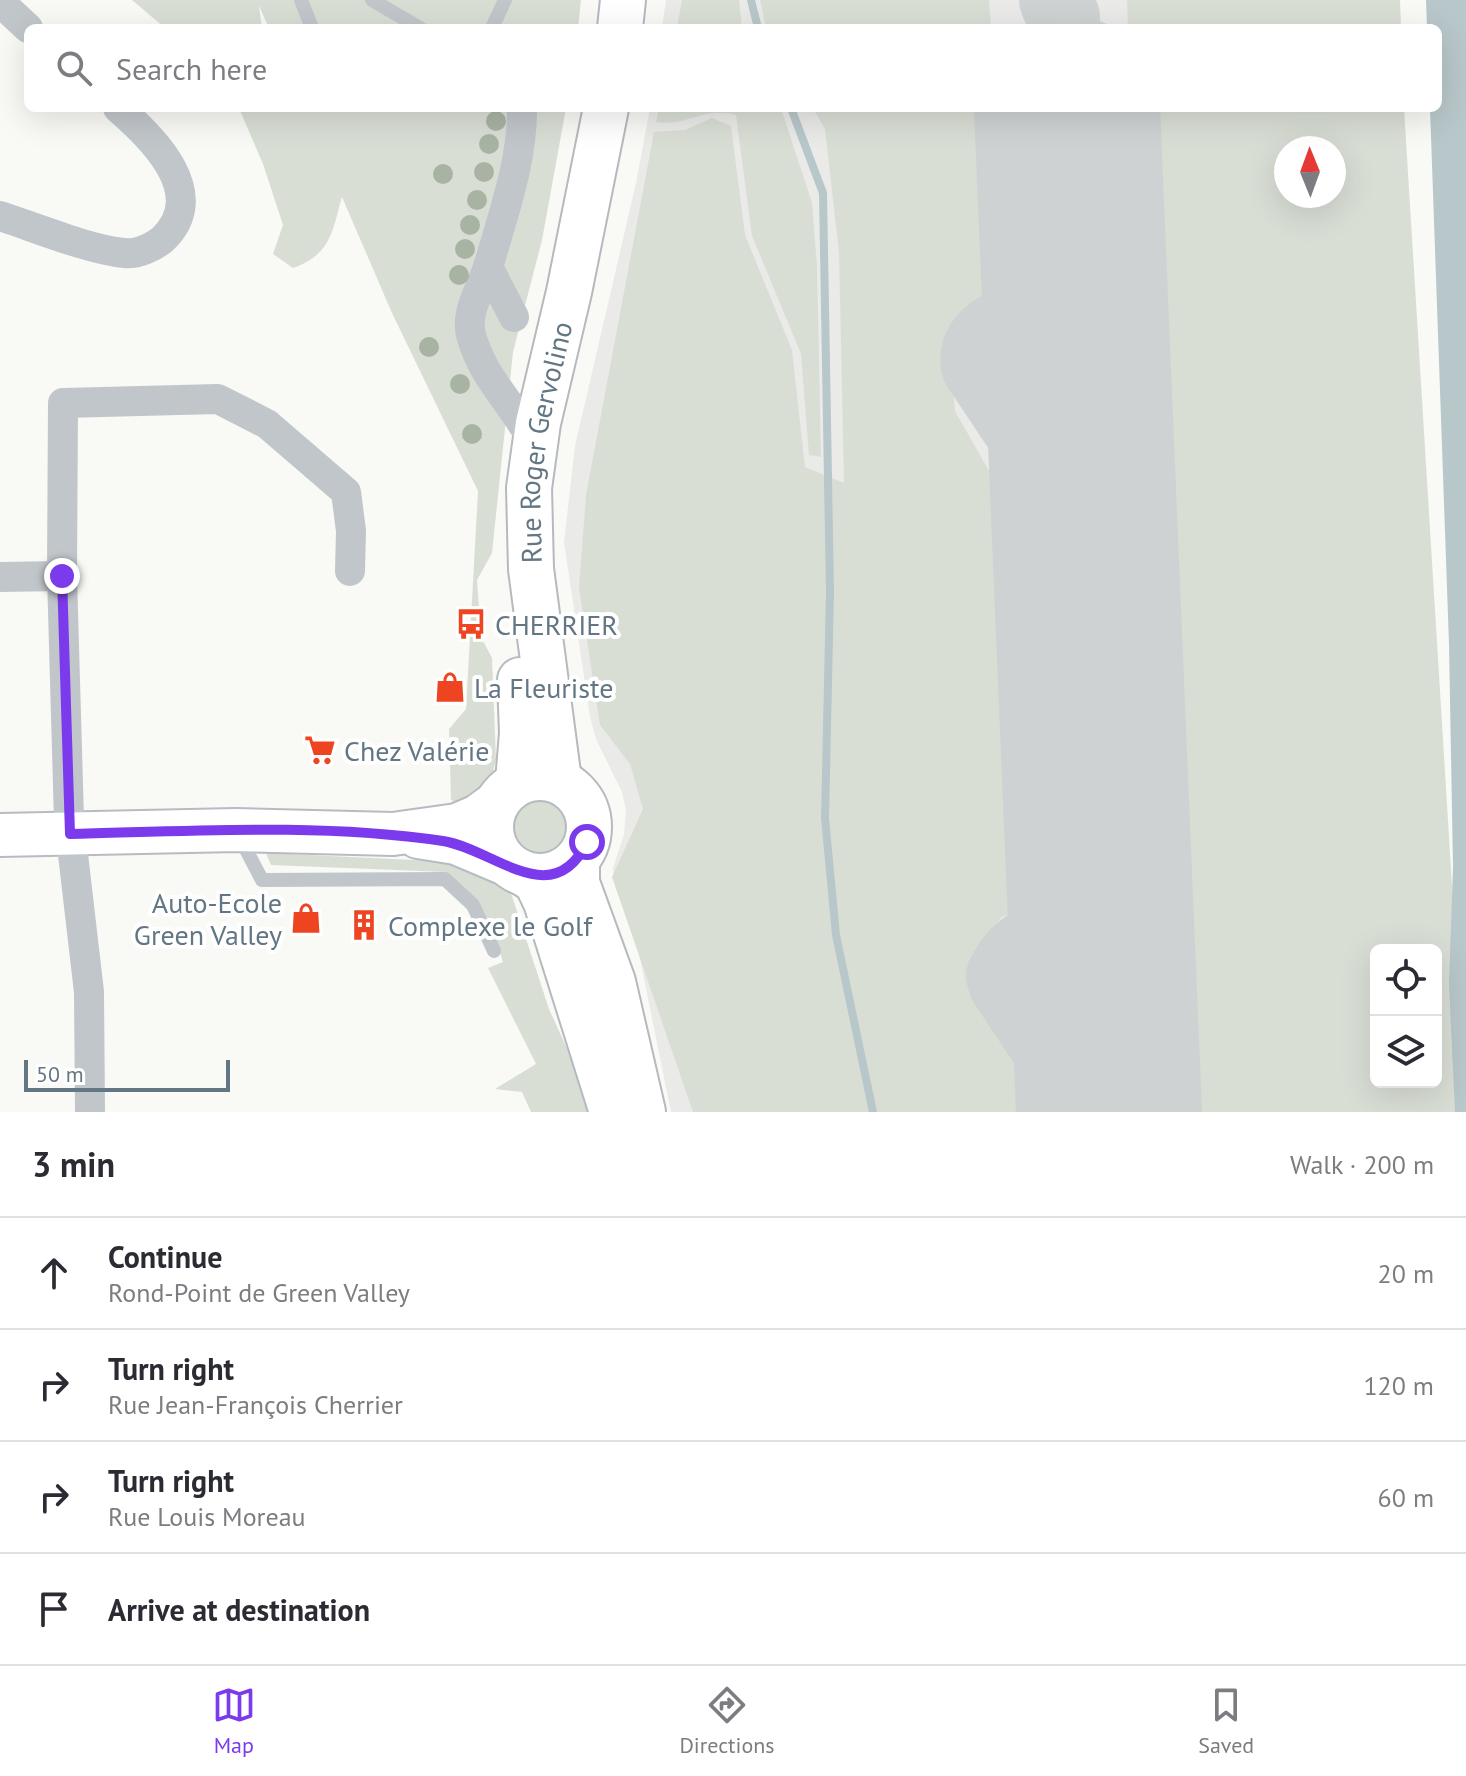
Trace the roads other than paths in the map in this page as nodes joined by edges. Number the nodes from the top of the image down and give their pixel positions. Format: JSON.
{"nodes":[{"id":1,"x":301,"y":0,"type":"edge"},
{"id":2,"x":372,"y":0,"type":"edge"},
{"id":3,"x":505,"y":0,"type":"edge"},
{"id":4,"x":0,"y":2,"type":"edge"},
{"id":5,"x":24,"y":24,"type":"edge"},
{"id":6,"x":310,"y":24,"type":"edge"},
{"id":7,"x":413,"y":24,"type":"edge"},
{"id":8,"x":494,"y":24,"type":"edge"},
{"id":9,"x":123,"y":112,"type":"edge"},
{"id":10,"x":522,"y":112,"type":"edge"},
{"id":11,"x":584,"y":112,"type":"edge"},
{"id":12,"x":605,"y":112,"type":"edge"},
{"id":13,"x":0,"y":216,"type":"edge"},
{"id":14,"x":488,"y":267,"type":"junction"},
{"id":15,"x":514,"y":317,"type":"dead end"},
{"id":16,"x":523,"y":425,"type":"junction"},
{"id":17,"x":350,"y":571,"type":"dead end"},
{"id":18,"x":62,"y":576,"type":"junction"},
{"id":19,"x":0,"y":577,"type":"edge"},
{"id":20,"x":525,"y":788,"type":"junction"},
{"id":21,"x":236,"y":830,"type":"junction"},
{"id":22,"x":70,"y":834,"type":"junction"},
{"id":23,"x":393,"y":834,"type":"junction"},
{"id":24,"x":0,"y":835,"type":"edge"},
{"id":25,"x":577,"y":860,"type":"junction"},
{"id":26,"x":516,"y":869,"type":"junction"},
{"id":27,"x":494,"y":951,"type":"dead end"},
{"id":28,"x":90,"y":1112,"type":"edge"},
{"id":29,"x":612,"y":1112,"type":"edge"},
{"id":30,"x":643,"y":1112,"type":"edge"}],
"edges":[{"from":1,"to":6,"type":"lane"},
{"from":2,"to":7,"type":"lane"},
{"from":3,"to":8,"type":"lane"},
{"from":4,"to":5,"type":"street"},
{"from":9,"to":13,"type":"street"},
{"from":10,"to":14,"type":"street"},
{"from":11,"to":16,"type":"main road","name":"Rue Roger Gervolino"},
{"from":12,"to":20,"type":"main road","name":"Rue Roger Gervolino"},
{"from":14,"to":15,"type":"street"},
{"from":14,"to":16,"type":"street"},
{"from":16,"to":20,"type":"main road","name":"Rue Roger Gervolino"},
{"from":17,"to":18,"type":"street"},
{"from":18,"to":19,"type":"street"},
{"from":18,"to":22,"type":"street"},
{"from":20,"to":23,"type":"main road"},
{"from":20,"to":25,"type":"main road"},
{"from":20,"to":26,"type":"main road"},
{"from":21,"to":22,"type":"main road"},
{"from":21,"to":23,"type":"main road"},
{"from":21,"to":27,"type":"lane"},
{"from":22,"to":24,"type":"main road"},
{"from":22,"to":28,"type":"street"},
{"from":23,"to":26,"type":"main road"},
{"from":25,"to":26,"type":"main road"},
{"from":25,"to":30,"type":"main road"},
{"from":26,"to":29,"type":"main road"}]}
